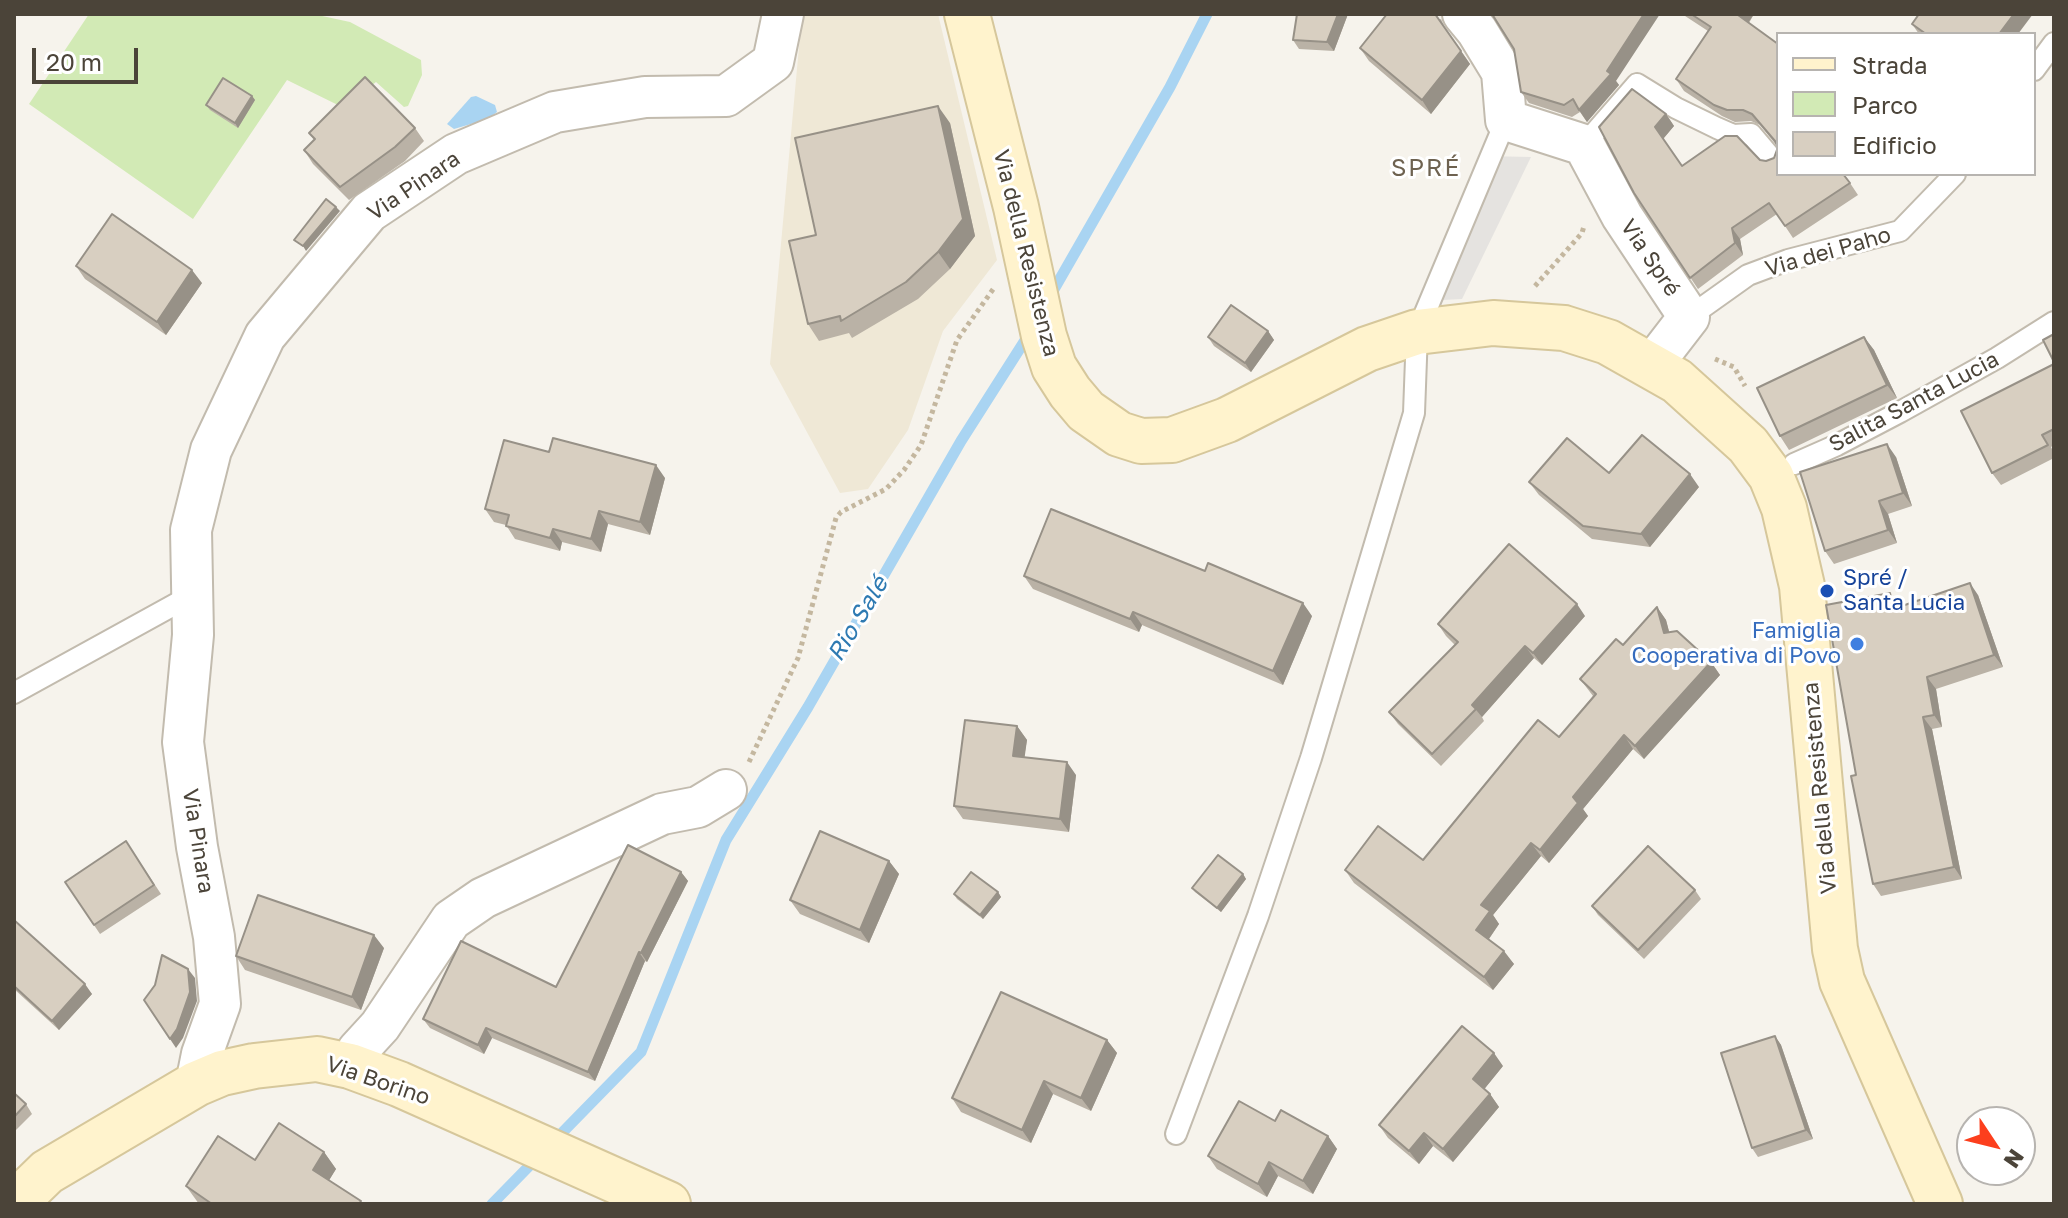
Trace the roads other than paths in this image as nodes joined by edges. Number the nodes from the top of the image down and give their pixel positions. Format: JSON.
{"nodes":[{"id":1,"x":783,"y":14,"type":"edge"},
{"id":2,"x":967,"y":14,"type":"edge"},
{"id":3,"x":1463,"y":14,"type":"edge"},
{"id":4,"x":2054,"y":43,"type":"edge"},
{"id":5,"x":2036,"y":67,"type":"edge"},
{"id":6,"x":1506,"y":120,"type":"junction"},
{"id":7,"x":1592,"y":160,"type":"junction"},
{"id":8,"x":1773,"y":160,"type":"edge"},
{"id":9,"x":1953,"y":176,"type":"edge"},
{"id":10,"x":1689,"y":317,"type":"junction"},
{"id":11,"x":2054,"y":322,"type":"edge"},
{"id":12,"x":1417,"y":332,"type":"junction"},
{"id":13,"x":1652,"y":365,"type":"junction"},
{"id":14,"x":1783,"y":470,"type":"junction"},
{"id":15,"x":192,"y":595,"type":"junction"},
{"id":16,"x":14,"y":693,"type":"edge"},
{"id":17,"x":726,"y":790,"type":"road end"},
{"id":18,"x":350,"y":1066,"type":"junction"},
{"id":19,"x":196,"y":1084,"type":"junction"},
{"id":20,"x":1176,"y":1134,"type":"dead end"},
{"id":21,"x":30,"y":1177,"type":"edge"},
{"id":22,"x":14,"y":1204,"type":"edge"},
{"id":23,"x":668,"y":1204,"type":"edge"},
{"id":24,"x":1940,"y":1204,"type":"edge"}],
"edges":[{"from":1,"to":15,"type":"street","name":"Via Pinara"},
{"from":2,"to":12,"type":"street","name":"Via della Resistenza"},
{"from":3,"to":6,"type":"street"},
{"from":4,"to":5,"type":"lane"},
{"from":6,"to":7,"type":"street"},
{"from":6,"to":12,"type":"lane"},
{"from":7,"to":8,"type":"lane"},
{"from":7,"to":10,"type":"street","name":"Via Spré"},
{"from":9,"to":10,"type":"lane","name":"Via dei Paho"},
{"from":10,"to":13,"type":"street","name":"Via Spré"},
{"from":11,"to":14,"type":"lane","name":"Salita Santa Lucia"},
{"from":12,"to":13,"type":"street","name":"Via della Resistenza"},
{"from":12,"to":20,"type":"lane"},
{"from":13,"to":14,"type":"street","name":"Via della Resistenza"},
{"from":14,"to":24,"type":"street","name":"Via della Resistenza"},
{"from":15,"to":16,"type":"lane"},
{"from":15,"to":19,"type":"street","name":"Via Pinara"},
{"from":17,"to":18,"type":"street"},
{"from":18,"to":19,"type":"street","name":"Via Borino"},
{"from":18,"to":23,"type":"street","name":"Via Borino"},
{"from":19,"to":21,"type":"street","name":"Via Borino"},
{"from":21,"to":22,"type":"street","name":"Via Borino"}]}
